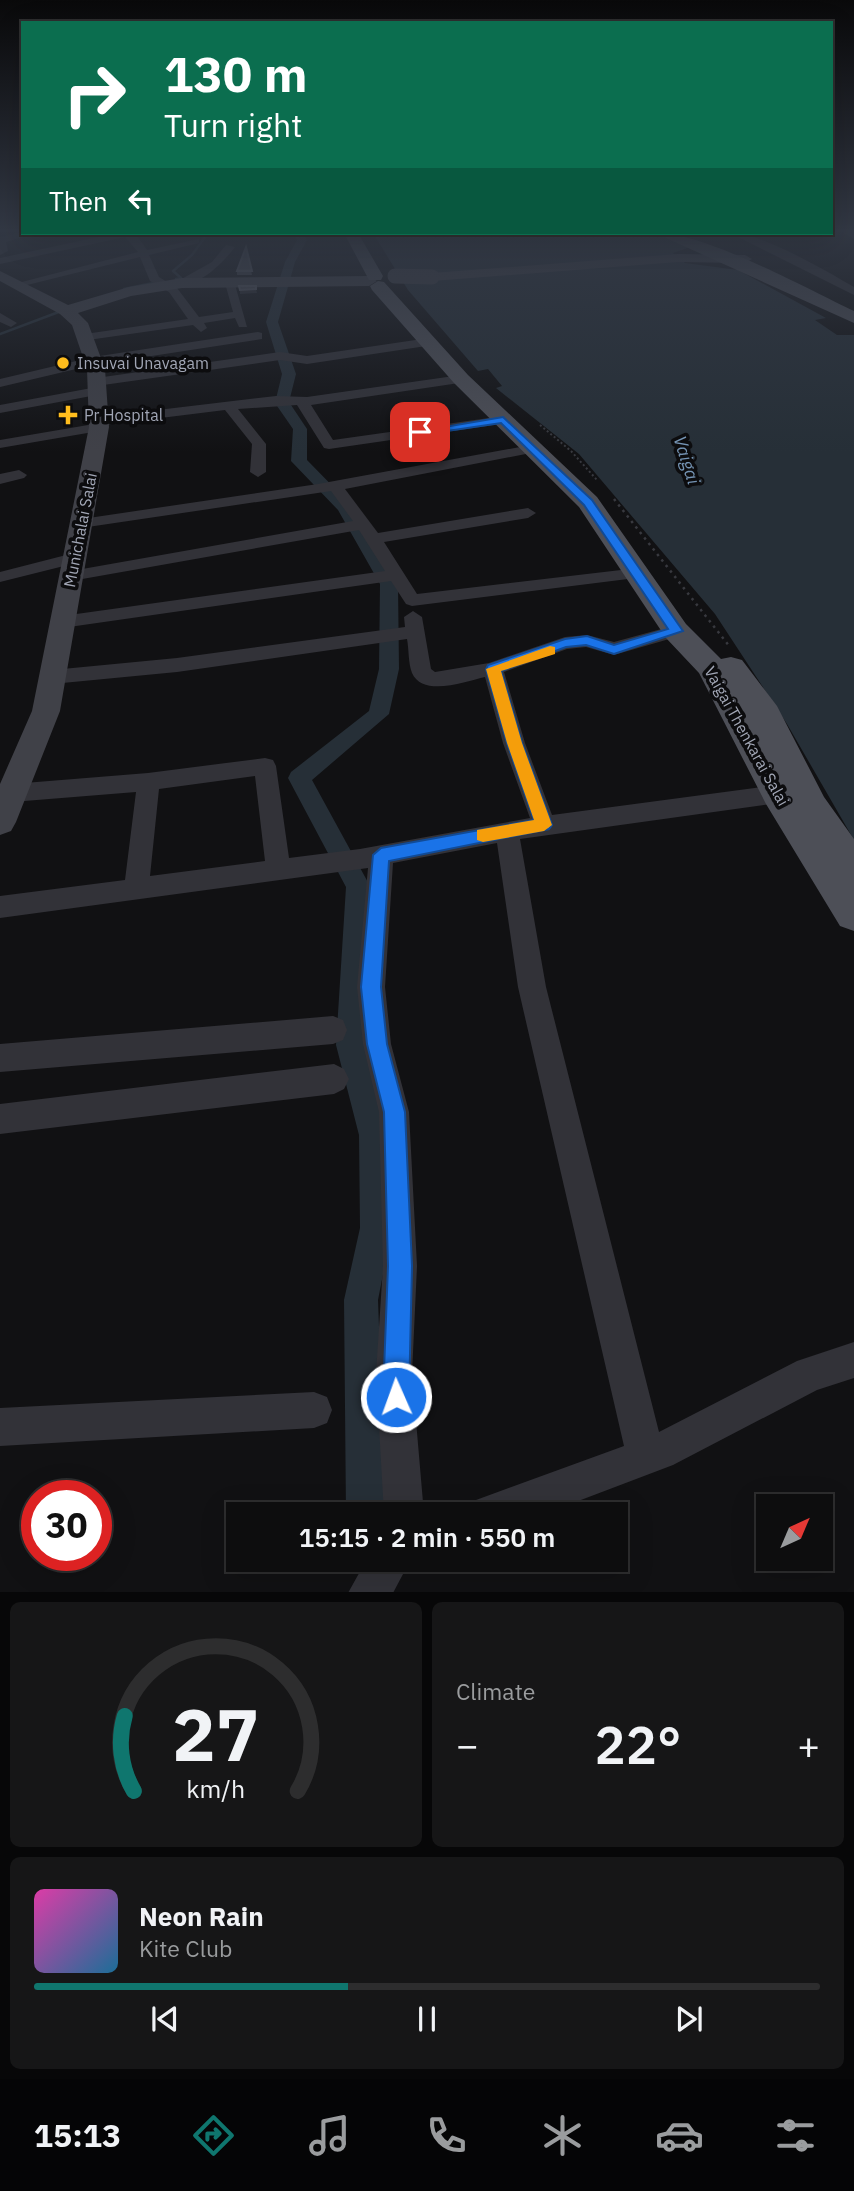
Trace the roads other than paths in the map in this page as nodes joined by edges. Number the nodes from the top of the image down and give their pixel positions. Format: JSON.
{"nodes":[{"id":1,"x":51,"y":303,"type":"edge"},
{"id":2,"x":84,"y":303,"type":"edge"},
{"id":3,"x":184,"y":303,"type":"edge"},
{"id":4,"x":237,"y":303,"type":"edge"},
{"id":5,"x":402,"y":303,"type":"edge"},
{"id":6,"x":408,"y":303,"type":"edge"},
{"id":7,"x":823,"y":303,"type":"edge"},
{"id":8,"x":836,"y":303,"type":"edge"},
{"id":9,"x":61,"y":309,"type":"junction"},
{"id":10,"x":854,"y":311,"type":"edge"},
{"id":11,"x":854,"y":318,"type":"edge"},
{"id":12,"x":196,"y":319,"type":"junction"},
{"id":13,"x":258,"y":336,"type":"dead end"},
{"id":14,"x":429,"y":342,"type":"junction"},
{"id":15,"x":209,"y":344,"type":"junction"},
{"id":16,"x":93,"y":368,"type":"junction"},
{"id":17,"x":461,"y":379,"type":"junction"},
{"id":18,"x":0,"y":383,"type":"edge"},
{"id":19,"x":289,"y":400,"type":"junction"},
{"id":20,"x":229,"y":406,"type":"junction"},
{"id":21,"x":0,"y":409,"type":"edge"},
{"id":22,"x":503,"y":420,"type":"junction"},
{"id":23,"x":99,"y":424,"type":"junction"},
{"id":24,"x":0,"y":444,"type":"edge"},
{"id":25,"x":531,"y":449,"type":"junction"},
{"id":26,"x":258,"y":472,"type":"dead end"},
{"id":27,"x":19,"y":475,"type":"dead end"},
{"id":28,"x":0,"y":479,"type":"edge"},
{"id":29,"x":326,"y":487,"type":"junction"},
{"id":30,"x":528,"y":513,"type":"dead end"},
{"id":31,"x":81,"y":523,"type":"junction"},
{"id":32,"x":356,"y":526,"type":"junction"},
{"id":33,"x":373,"y":539,"type":"junction"},
{"id":34,"x":73,"y":567,"type":"junction"},
{"id":35,"x":638,"y":573,"type":"junction"},
{"id":36,"x":0,"y":577,"type":"edge"},
{"id":37,"x":384,"y":577,"type":"junction"},
{"id":38,"x":412,"y":600,"type":"junction"},
{"id":39,"x":62,"y":622,"type":"junction"},
{"id":40,"x":676,"y":631,"type":"junction"},
{"id":41,"x":399,"y":635,"type":"junction"},
{"id":42,"x":493,"y":669,"type":"junction"},
{"id":43,"x":52,"y":677,"type":"junction"},
{"id":44,"x":148,"y":782,"type":"junction"},
{"id":45,"x":778,"y":794,"type":"junction"},
{"id":46,"x":5,"y":807,"type":"edge"},
{"id":47,"x":544,"y":825,"type":"junction"},
{"id":48,"x":507,"y":830,"type":"junction"},
{"id":49,"x":370,"y":857,"type":"junction"},
{"id":50,"x":854,"y":868,"type":"edge"},
{"id":51,"x":278,"y":871,"type":"junction"},
{"id":52,"x":136,"y":890,"type":"junction"},
{"id":53,"x":0,"y":907,"type":"edge"},
{"id":54,"x":854,"y":914,"type":"edge"},
{"id":55,"x":333,"y":1030,"type":"dead end"},
{"id":56,"x":0,"y":1058,"type":"edge"},
{"id":57,"x":334,"y":1079,"type":"dead end"},
{"id":58,"x":0,"y":1119,"type":"edge"},
{"id":59,"x":851,"y":1367,"type":"edge"},
{"id":60,"x":314,"y":1410,"type":"dead end"},
{"id":61,"x":0,"y":1427,"type":"edge"},
{"id":62,"x":646,"y":1457,"type":"junction"},
{"id":63,"x":403,"y":1502,"type":"edge"},
{"id":64,"x":523,"y":1502,"type":"edge"}],
"edges":[{"from":1,"to":9,"type":"main road"},
{"from":2,"to":9,"type":"main road"},
{"from":3,"to":12,"type":"street"},
{"from":4,"to":12,"type":"street"},
{"from":5,"to":14,"type":"main road","name":"Vaigai Thenkarai Salai"},
{"from":6,"to":50,"type":"main road","name":"Vaigai Thenkarai Salai"},
{"from":7,"to":11,"type":"main road"},
{"from":8,"to":10,"type":"main road"},
{"from":9,"to":16,"type":"main road"},
{"from":12,"to":15,"type":"street"},
{"from":12,"to":16,"type":"street"},
{"from":13,"to":15,"type":"street"},
{"from":14,"to":16,"type":"street"},
{"from":14,"to":17,"type":"main road","name":"Vaigai Thenkarai Salai"},
{"from":15,"to":16,"type":"street"},
{"from":16,"to":18,"type":"street"},
{"from":16,"to":21,"type":"street"},
{"from":16,"to":23,"type":"main road","name":"Munichalai Salai"},
{"from":17,"to":19,"type":"street"},
{"from":17,"to":22,"type":"main road","name":"Vaigai Thenkarai Salai"},
{"from":19,"to":20,"type":"street"},
{"from":19,"to":22,"type":"street"},
{"from":20,"to":23,"type":"street"},
{"from":20,"to":26,"type":"street"},
{"from":22,"to":25,"type":"main road","name":"Vaigai Thenkarai Salai"},
{"from":23,"to":24,"type":"street"},
{"from":23,"to":31,"type":"main road","name":"Munichalai Salai"},
{"from":25,"to":29,"type":"street"},
{"from":25,"to":35,"type":"main road","name":"Vaigai Thenkarai Salai"},
{"from":27,"to":28,"type":"street"},
{"from":29,"to":31,"type":"street"},
{"from":29,"to":32,"type":"street"},
{"from":30,"to":33,"type":"street"},
{"from":31,"to":34,"type":"main road","name":"Munichalai Salai"},
{"from":32,"to":33,"type":"street"},
{"from":32,"to":34,"type":"street"},
{"from":33,"to":37,"type":"street"},
{"from":34,"to":36,"type":"street"},
{"from":34,"to":39,"type":"main road","name":"Munichalai Salai"},
{"from":35,"to":38,"type":"street"},
{"from":35,"to":40,"type":"main road","name":"Vaigai Thenkarai Salai"},
{"from":37,"to":38,"type":"street"},
{"from":37,"to":39,"type":"street"},
{"from":38,"to":41,"type":"street"},
{"from":39,"to":43,"type":"main road","name":"Munichalai Salai"},
{"from":40,"to":42,"type":"street"},
{"from":40,"to":45,"type":"main road","name":"Vaigai Thenkarai Salai"},
{"from":41,"to":42,"type":"street"},
{"from":41,"to":43,"type":"street"},
{"from":42,"to":47,"type":"street"},
{"from":43,"to":46,"type":"main road","name":"Munichalai Salai"},
{"from":44,"to":46,"type":"street"},
{"from":44,"to":51,"type":"street"},
{"from":44,"to":52,"type":"street"},
{"from":45,"to":47,"type":"street"},
{"from":45,"to":54,"type":"main road","name":"Vaigai Thenkarai Salai"},
{"from":47,"to":48,"type":"street"},
{"from":48,"to":49,"type":"street"},
{"from":48,"to":62,"type":"street"},
{"from":49,"to":51,"type":"street"},
{"from":49,"to":63,"type":"street"},
{"from":51,"to":52,"type":"street"},
{"from":52,"to":53,"type":"street"},
{"from":55,"to":56,"type":"street"},
{"from":57,"to":58,"type":"street"},
{"from":59,"to":62,"type":"street"},
{"from":60,"to":61,"type":"street"},
{"from":62,"to":64,"type":"street"}]}
